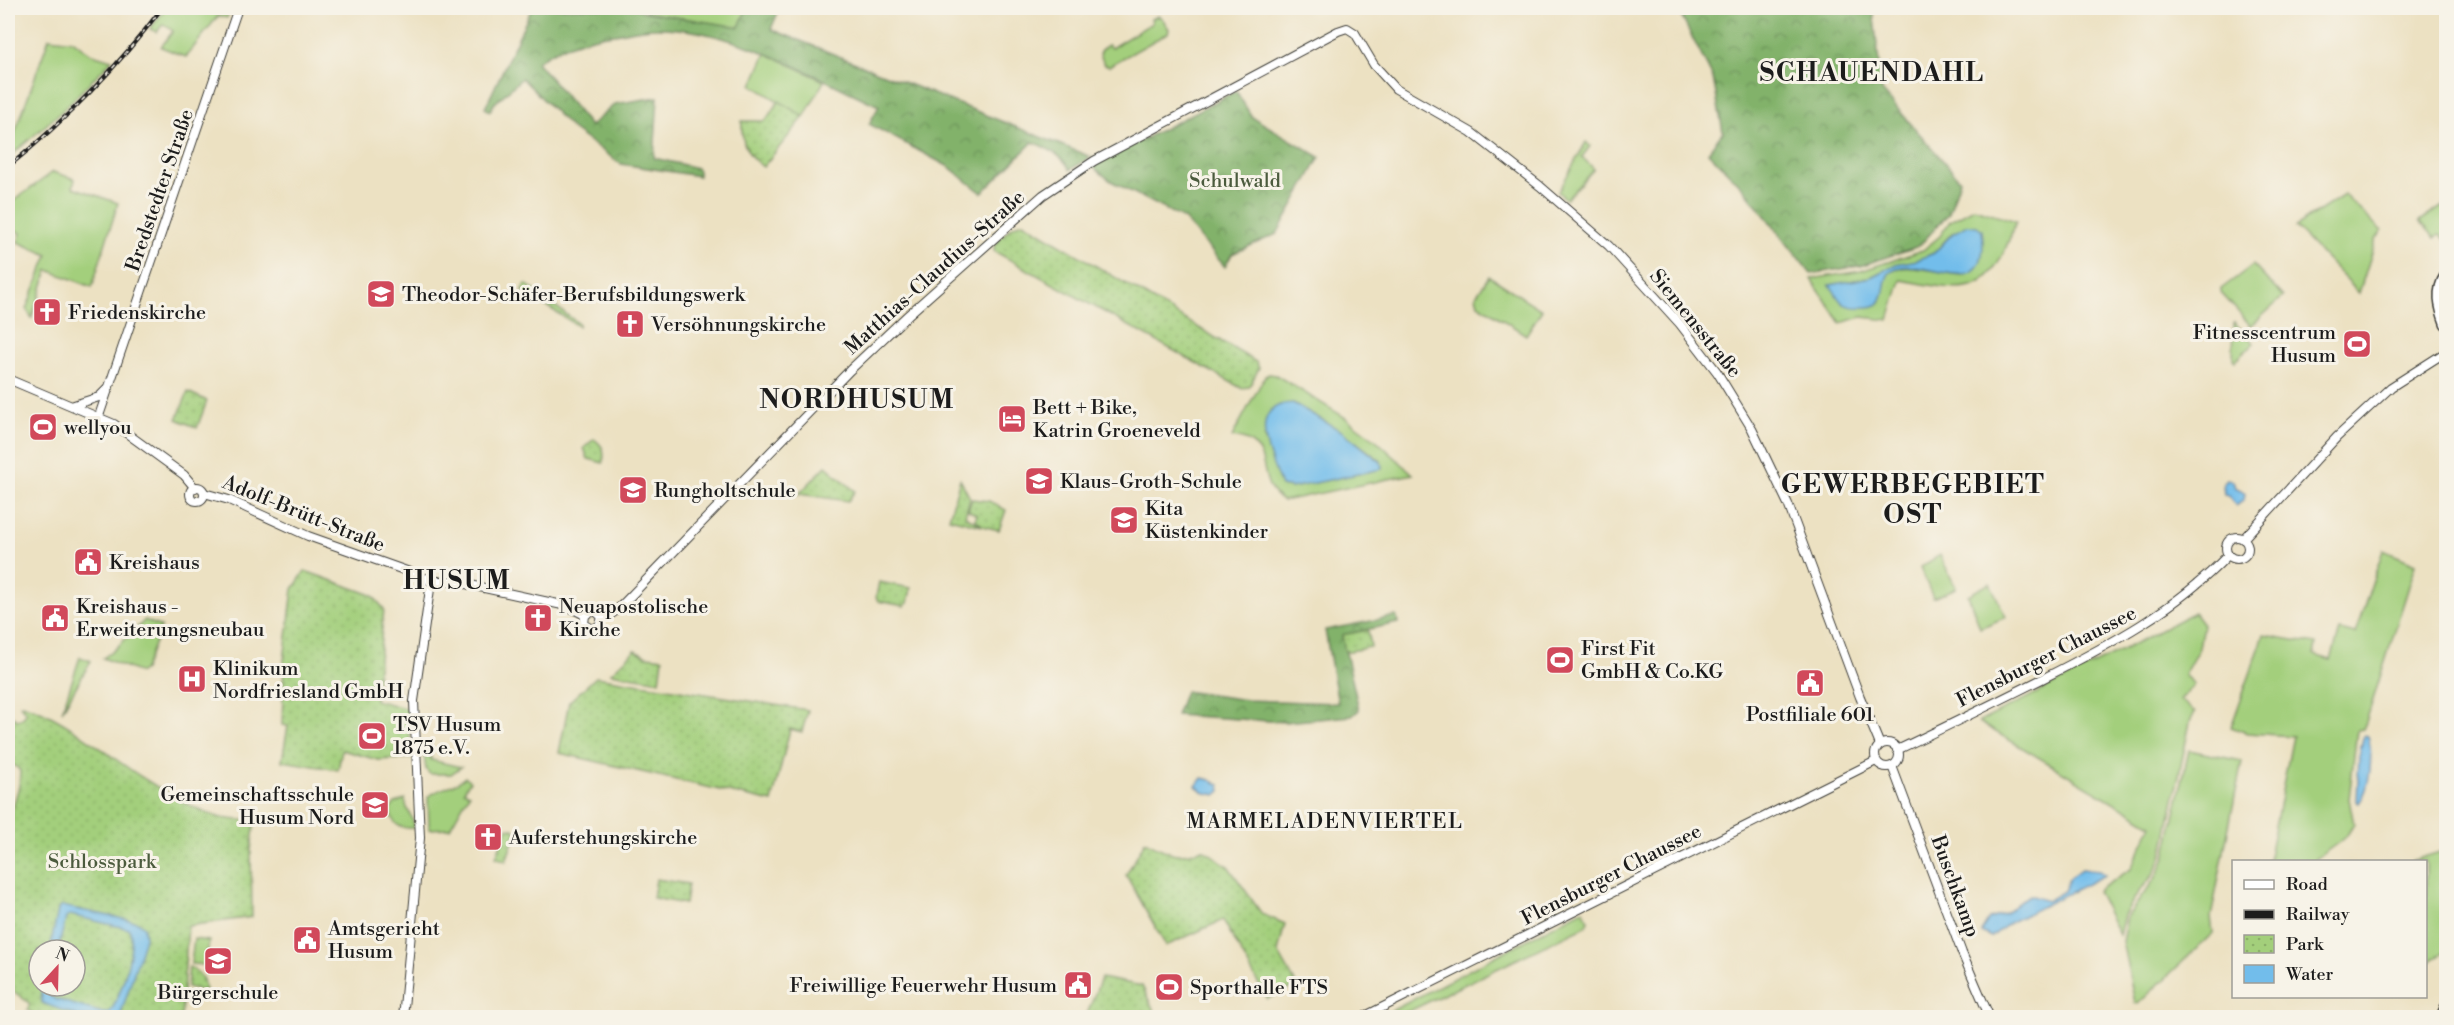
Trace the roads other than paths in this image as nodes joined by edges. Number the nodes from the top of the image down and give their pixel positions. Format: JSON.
{"nodes":[{"id":1,"x":238,"y":8,"type":"edge"},
{"id":2,"x":1347,"y":28,"type":"joint"},
{"id":3,"x":2446,"y":275,"type":"edge"},
{"id":4,"x":2446,"y":320,"type":"edge"},
{"id":5,"x":2446,"y":352,"type":"edge"},
{"id":6,"x":8,"y":379,"type":"edge"},
{"id":7,"x":110,"y":386,"type":"junction"},
{"id":8,"x":68,"y":404,"type":"junction"},
{"id":9,"x":99,"y":416,"type":"junction"},
{"id":10,"x":2243,"y":539,"type":"junction"},
{"id":11,"x":2228,"y":555,"type":"junction"},
{"id":12,"x":424,"y":579,"type":"junction"},
{"id":13,"x":436,"y":581,"type":"junction"},
{"id":14,"x":430,"y":589,"type":"junction"},
{"id":15,"x":585,"y":615,"type":"junction"},
{"id":16,"x":602,"y":617,"type":"junction"},
{"id":17,"x":1880,"y":745,"type":"junction"},
{"id":18,"x":1897,"y":750,"type":"junction"},
{"id":19,"x":1876,"y":760,"type":"junction"},
{"id":20,"x":1892,"y":766,"type":"junction"},
{"id":21,"x":2446,"y":1006,"type":"edge"},
{"id":22,"x":403,"y":1017,"type":"edge"},
{"id":23,"x":1361,"y":1017,"type":"edge"},
{"id":24,"x":1990,"y":1017,"type":"edge"},
{"id":25,"x":2441,"y":1017,"type":"edge"}],
"edges":[{"from":1,"to":7,"type":"main road","name":"Bredstedter Straße"},
{"from":2,"to":16,"type":"street","name":"Matthias-Claudius-Straße"},
{"from":2,"to":17,"type":"street","name":"Siemensstraße"},
{"from":3,"to":4,"type":"highway"},
{"from":5,"to":10,"type":"main road","name":"Flensburger Chaussee"},
{"from":6,"to":8,"type":"main road","name":"Adolf-Brütt-Straße"},
{"from":7,"to":8,"type":"main road"},
{"from":7,"to":9,"type":"main road","name":"Bredstedter Straße"},
{"from":8,"to":9,"type":"main road","name":"Adolf-Brütt-Straße"},
{"from":9,"to":12,"type":"main road","name":"Adolf-Brütt-Straße"},
{"from":10,"to":11,"type":"main road","name":"Flensburger Chaussee"},
{"from":10,"to":11,"type":"main road","name":"Flensburger Chaussee"},
{"from":11,"to":18,"type":"main road","name":"Flensburger Chaussee"},
{"from":12,"to":13,"type":"main road","name":"Adolf-Brütt-Straße"},
{"from":12,"to":14,"type":"main road"},
{"from":13,"to":14,"type":"main road"},
{"from":13,"to":15,"type":"street"},
{"from":14,"to":22,"type":"main road"},
{"from":15,"to":16,"type":"street"},
{"from":15,"to":16,"type":"street","name":"Matthias-Claudius-Straße"},
{"from":17,"to":18,"type":"main road"},
{"from":17,"to":19,"type":"main road"},
{"from":18,"to":20,"type":"main road"},
{"from":19,"to":20,"type":"main road"},
{"from":19,"to":23,"type":"main road","name":"Flensburger Chaussee"},
{"from":20,"to":24,"type":"street","name":"Buschkamp"},
{"from":21,"to":25,"type":"highway"}]}
